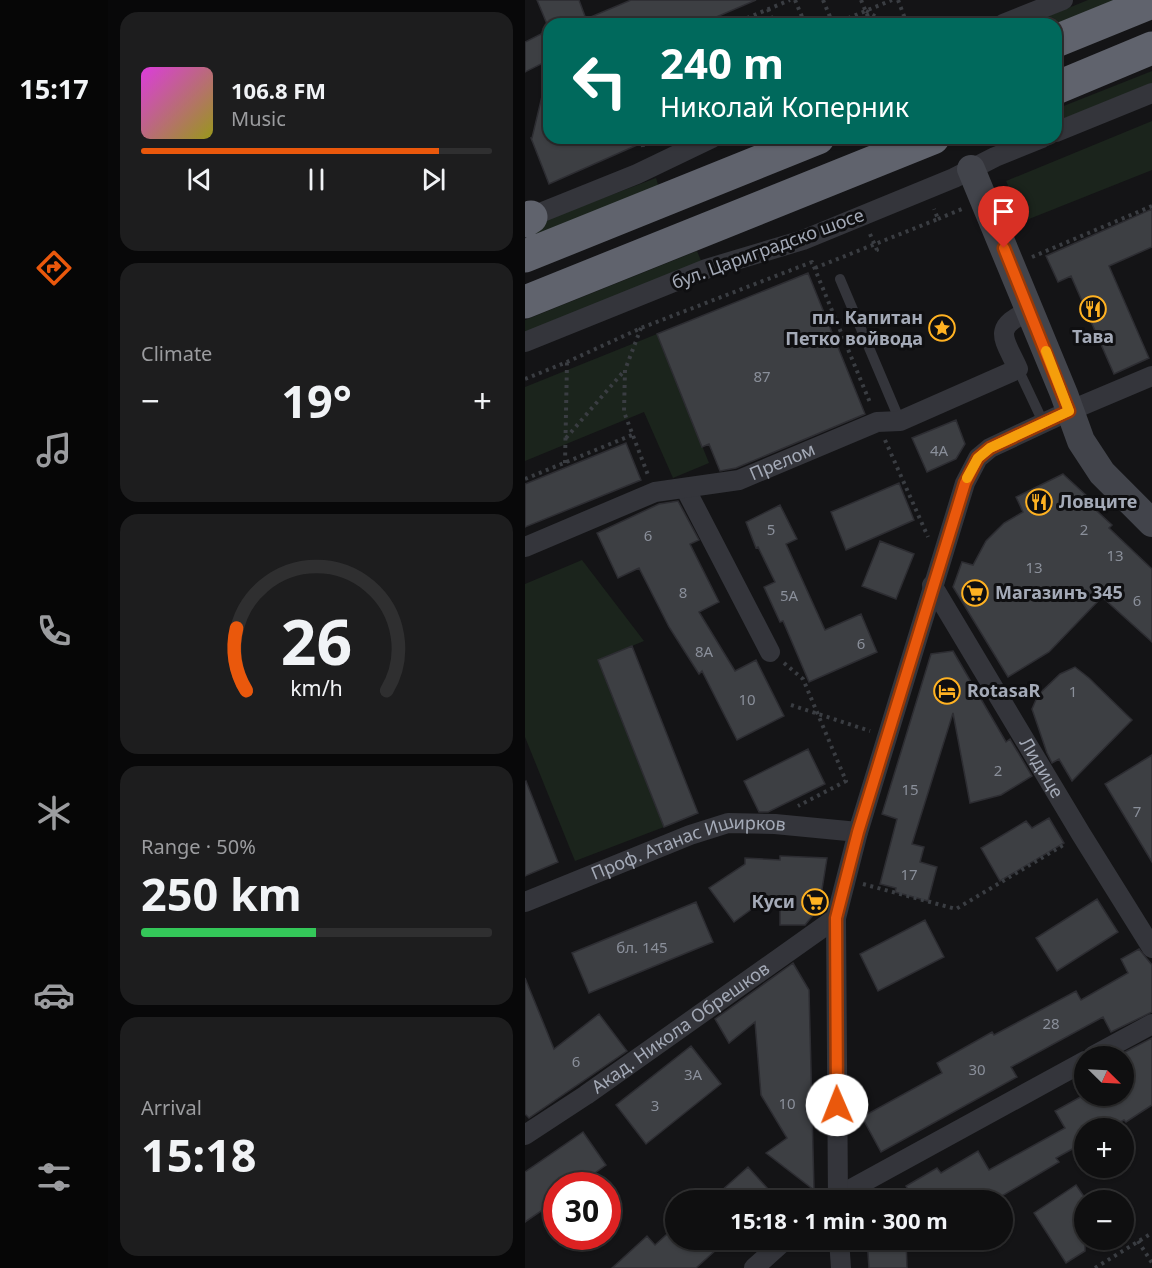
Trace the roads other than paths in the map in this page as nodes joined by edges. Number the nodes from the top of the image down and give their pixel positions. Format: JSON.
{"nodes":[{"id":1,"x":1063,"y":0,"type":"edge"},
{"id":2,"x":1152,"y":2,"type":"edge"},
{"id":3,"x":1018,"y":18,"type":"edge"},
{"id":4,"x":1062,"y":39,"type":"edge"},
{"id":5,"x":1152,"y":48,"type":"edge"},
{"id":6,"x":1062,"y":86,"type":"edge"},
{"id":7,"x":1152,"y":93,"type":"edge"},
{"id":8,"x":1062,"y":130,"type":"edge"},
{"id":9,"x":700,"y":144,"type":"edge"},
{"id":10,"x":803,"y":144,"type":"edge"},
{"id":11,"x":918,"y":144,"type":"edge"},
{"id":12,"x":1028,"y":144,"type":"edge"},
{"id":13,"x":971,"y":169,"type":"junction"},
{"id":14,"x":527,"y":214,"type":"edge"},
{"id":15,"x":525,"y":256,"type":"edge"},
{"id":16,"x":840,"y":279,"type":"dead end"},
{"id":17,"x":525,"y":302,"type":"edge"},
{"id":18,"x":1029,"y":311,"type":"junction"},
{"id":19,"x":525,"y":342,"type":"edge"},
{"id":20,"x":1019,"y":369,"type":"junction"},
{"id":21,"x":1152,"y":376,"type":"edge"},
{"id":22,"x":1069,"y":411,"type":"junction"},
{"id":23,"x":900,"y":421,"type":"junction"},
{"id":24,"x":1044,"y":424,"type":"junction"},
{"id":25,"x":685,"y":488,"type":"junction"},
{"id":26,"x":1152,"y":523,"type":"edge"},
{"id":27,"x":525,"y":547,"type":"edge"},
{"id":28,"x":932,"y":585,"type":"junction"},
{"id":29,"x":770,"y":652,"type":"road end"},
{"id":30,"x":858,"y":832,"type":"junction"},
{"id":31,"x":525,"y":902,"type":"edge"},
{"id":32,"x":836,"y":918,"type":"junction"},
{"id":33,"x":1152,"y":948,"type":"edge"},
{"id":34,"x":1152,"y":1024,"type":"edge"},
{"id":35,"x":1111,"y":1046,"type":"edge"},
{"id":36,"x":1074,"y":1067,"type":"edge"},
{"id":37,"x":525,"y":1135,"type":"edge"},
{"id":38,"x":836,"y":1190,"type":"edge"},
{"id":39,"x":851,"y":1190,"type":"edge"},
{"id":40,"x":774,"y":1250,"type":"edge"},
{"id":41,"x":840,"y":1250,"type":"edge"},
{"id":42,"x":754,"y":1268,"type":"edge"},
{"id":43,"x":841,"y":1268,"type":"edge"}],
"edges":[{"from":1,"to":3,"type":"street"},
{"from":2,"to":4,"type":"highway"},
{"from":5,"to":6,"type":"highway"},
{"from":7,"to":8,"type":"street"},
{"from":9,"to":14,"type":"street"},
{"from":10,"to":15,"type":"highway"},
{"from":11,"to":17,"type":"highway"},
{"from":12,"to":13,"type":"street","name":"бул. Цариградско шосе"},
{"from":13,"to":18,"type":"street"},
{"from":13,"to":19,"type":"street","name":"бул. Цариградско шосе"},
{"from":16,"to":23,"type":"lane"},
{"from":18,"to":20,"type":"street"},
{"from":18,"to":22,"type":"street"},
{"from":20,"to":23,"type":"street"},
{"from":20,"to":24,"type":"lane"},
{"from":21,"to":22,"type":"street"},
{"from":22,"to":24,"type":"street"},
{"from":22,"to":26,"type":"street"},
{"from":23,"to":25,"type":"street","name":"Прелом"},
{"from":24,"to":28,"type":"street"},
{"from":25,"to":27,"type":"street","name":"Прелом"},
{"from":25,"to":29,"type":"street"},
{"from":28,"to":30,"type":"street"},
{"from":28,"to":33,"type":"street","name":"Лидице"},
{"from":30,"to":31,"type":"street","name":"Проф. Атанас Иширков"},
{"from":30,"to":32,"type":"street"},
{"from":32,"to":37,"type":"street","name":"Акад. Никола Обрешков"},
{"from":32,"to":38,"type":"street"},
{"from":34,"to":35,"type":"street"},
{"from":36,"to":39,"type":"street"},
{"from":40,"to":42,"type":"street"},
{"from":41,"to":43,"type":"street"}]}
